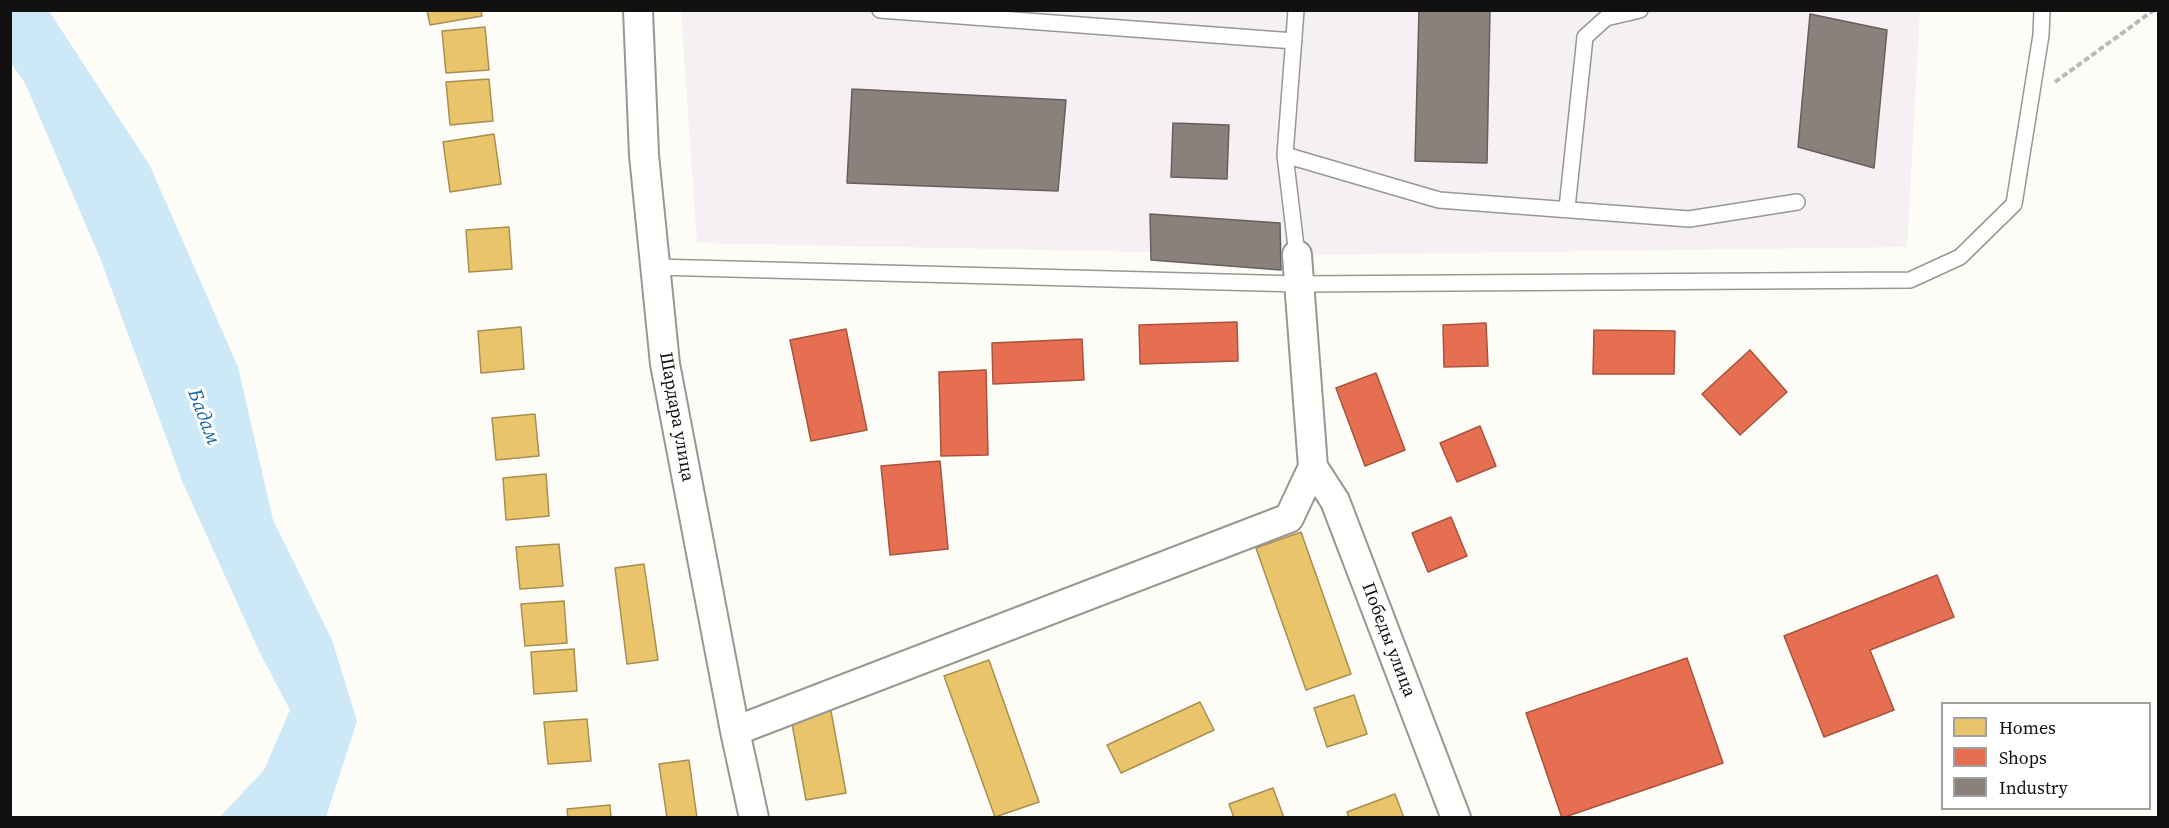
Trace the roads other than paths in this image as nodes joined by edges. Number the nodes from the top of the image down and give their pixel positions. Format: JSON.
{"nodes":[{"id":1,"x":638,"y":10,"type":"edge"},
{"id":2,"x":1296,"y":10,"type":"edge"},
{"id":3,"x":1640,"y":10,"type":"edge"},
{"id":4,"x":2042,"y":10,"type":"edge"},
{"id":5,"x":888,"y":11,"type":"edge"},
{"id":6,"x":1294,"y":41,"type":"junction"},
{"id":7,"x":1285,"y":155,"type":"junction"},
{"id":8,"x":1797,"y":202,"type":"dead end"},
{"id":9,"x":1567,"y":208,"type":"junction"},
{"id":10,"x":1297,"y":255,"type":"joint"},
{"id":11,"x":655,"y":267,"type":"junction"},
{"id":12,"x":1299,"y":284,"type":"junction"},
{"id":13,"x":1313,"y":467,"type":"junction"},
{"id":14,"x":735,"y":731,"type":"junction"},
{"id":15,"x":754,"y":818,"type":"edge"},
{"id":16,"x":1456,"y":818,"type":"edge"}],
"edges":[{"from":1,"to":11,"type":"street","name":"Шардара улица"},
{"from":2,"to":6,"type":"lane"},
{"from":3,"to":9,"type":"lane"},
{"from":4,"to":12,"type":"lane"},
{"from":5,"to":6,"type":"lane"},
{"from":6,"to":7,"type":"lane"},
{"from":7,"to":9,"type":"lane"},
{"from":7,"to":10,"type":"lane"},
{"from":8,"to":9,"type":"lane"},
{"from":10,"to":12,"type":"street"},
{"from":11,"to":12,"type":"lane"},
{"from":11,"to":14,"type":"street","name":"Шардара улица"},
{"from":12,"to":13,"type":"street"},
{"from":13,"to":14,"type":"street"},
{"from":13,"to":16,"type":"street","name":"Победы улица"},
{"from":14,"to":15,"type":"street","name":"Шардара улица"}]}
